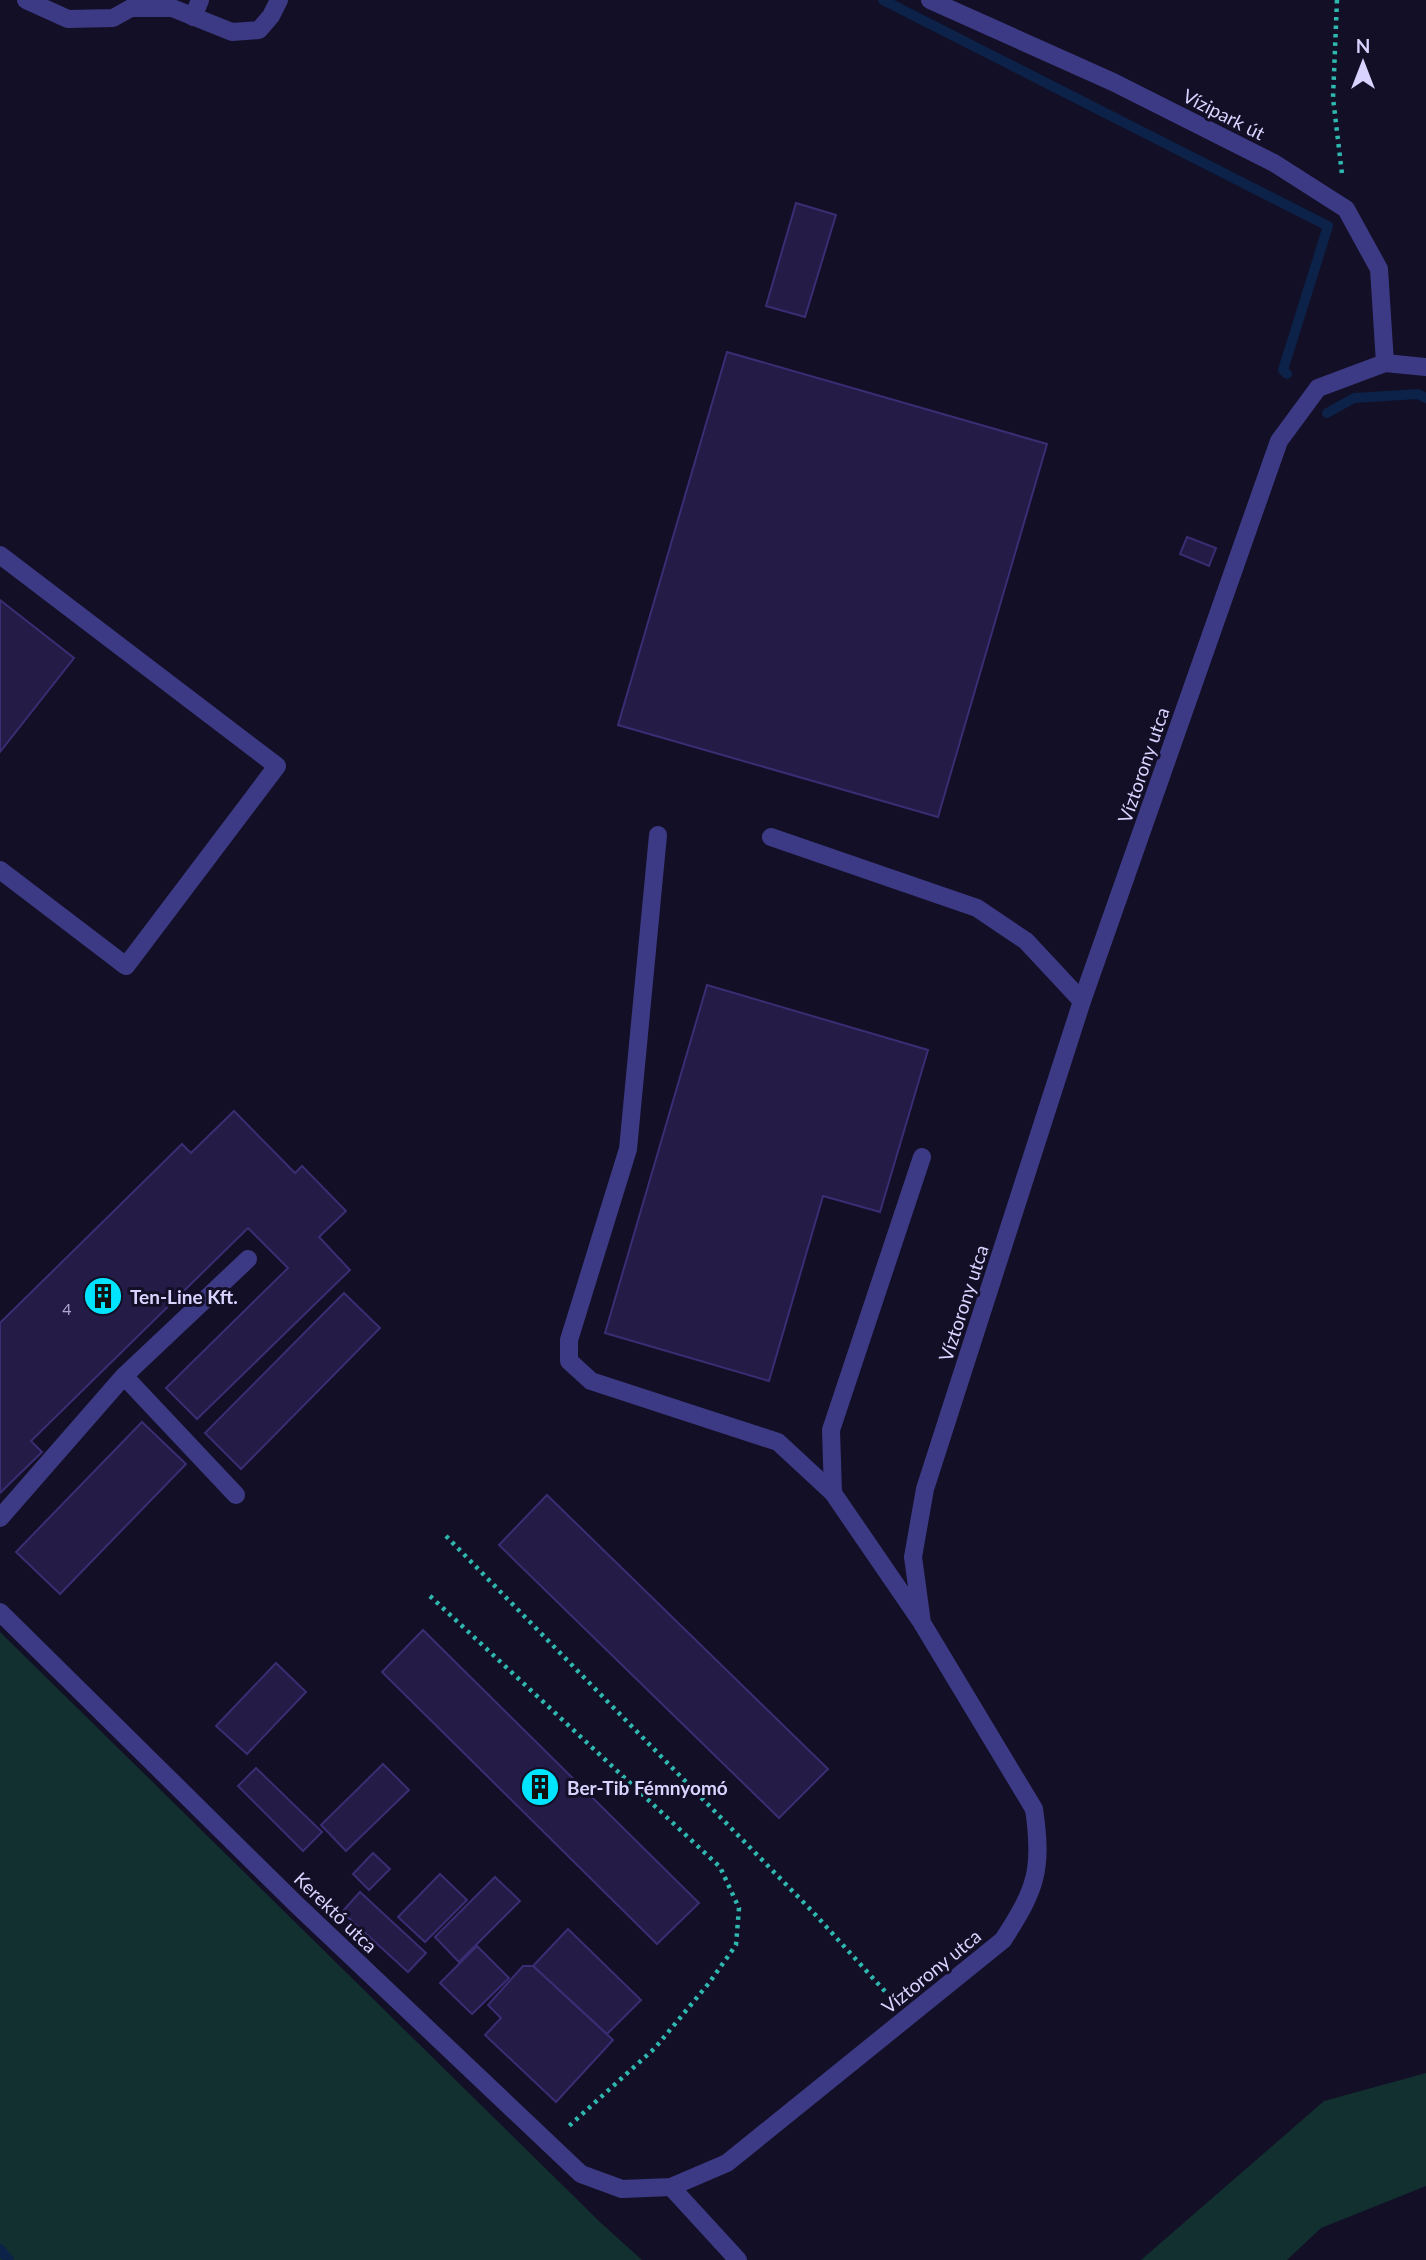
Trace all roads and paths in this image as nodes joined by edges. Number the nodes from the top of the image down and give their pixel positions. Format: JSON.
{"nodes":[{"id":1,"x":26,"y":0,"type":"edge"},
{"id":2,"x":200,"y":0,"type":"edge"},
{"id":3,"x":279,"y":0,"type":"edge"},
{"id":4,"x":930,"y":0,"type":"edge"},
{"id":5,"x":1337,"y":0,"type":"edge"},
{"id":6,"x":193,"y":17,"type":"junction"},
{"id":7,"x":1346,"y":209,"type":"junction"},
{"id":8,"x":1385,"y":363,"type":"junction"},
{"id":9,"x":1426,"y":367,"type":"edge"},
{"id":10,"x":0,"y":555,"type":"edge"},
{"id":11,"x":658,"y":835,"type":"dead end"},
{"id":12,"x":771,"y":837,"type":"dead end"},
{"id":13,"x":0,"y":870,"type":"edge"},
{"id":14,"x":1082,"y":1001,"type":"junction"},
{"id":15,"x":922,"y":1157,"type":"dead end"},
{"id":16,"x":248,"y":1259,"type":"dead end"},
{"id":17,"x":124,"y":1376,"type":"junction"},
{"id":18,"x":833,"y":1493,"type":"junction"},
{"id":19,"x":236,"y":1495,"type":"dead end"},
{"id":20,"x":0,"y":1518,"type":"edge"},
{"id":21,"x":446,"y":1536,"type":"dead end"},
{"id":22,"x":430,"y":1597,"type":"dead end"},
{"id":23,"x":0,"y":1612,"type":"edge"},
{"id":24,"x":922,"y":1623,"type":"junction"},
{"id":25,"x":908,"y":2017,"type":"junction"},
{"id":26,"x":551,"y":2143,"type":"junction"},
{"id":27,"x":671,"y":2187,"type":"junction"},
{"id":28,"x":738,"y":2260,"type":"edge"}],
"edges":[{"from":1,"to":6,"type":"street"},
{"from":2,"to":6,"type":"street"},
{"from":3,"to":6,"type":"street"},
{"from":4,"to":7,"type":"street","name":"Vízipark út"},
{"from":5,"to":7,"type":"path"},
{"from":7,"to":8,"type":"street","name":"Vízipark út"},
{"from":8,"to":9,"type":"street","name":"Víztorony utca"},
{"from":8,"to":14,"type":"street","name":"Víztorony utca"},
{"from":10,"to":13,"type":"street"},
{"from":11,"to":18,"type":"street"},
{"from":12,"to":14,"type":"street"},
{"from":14,"to":24,"type":"street","name":"Víztorony utca"},
{"from":15,"to":18,"type":"street"},
{"from":16,"to":17,"type":"street"},
{"from":17,"to":19,"type":"street"},
{"from":17,"to":20,"type":"street"},
{"from":18,"to":24,"type":"street"},
{"from":21,"to":25,"type":"path"},
{"from":22,"to":26,"type":"path"},
{"from":23,"to":26,"type":"street","name":"Kerektó utca"},
{"from":24,"to":25,"type":"street","name":"Víztorony utca"},
{"from":25,"to":27,"type":"street","name":"Víztorony utca"},
{"from":26,"to":27,"type":"street","name":"Kerektó utca"},
{"from":27,"to":28,"type":"street"}]}
